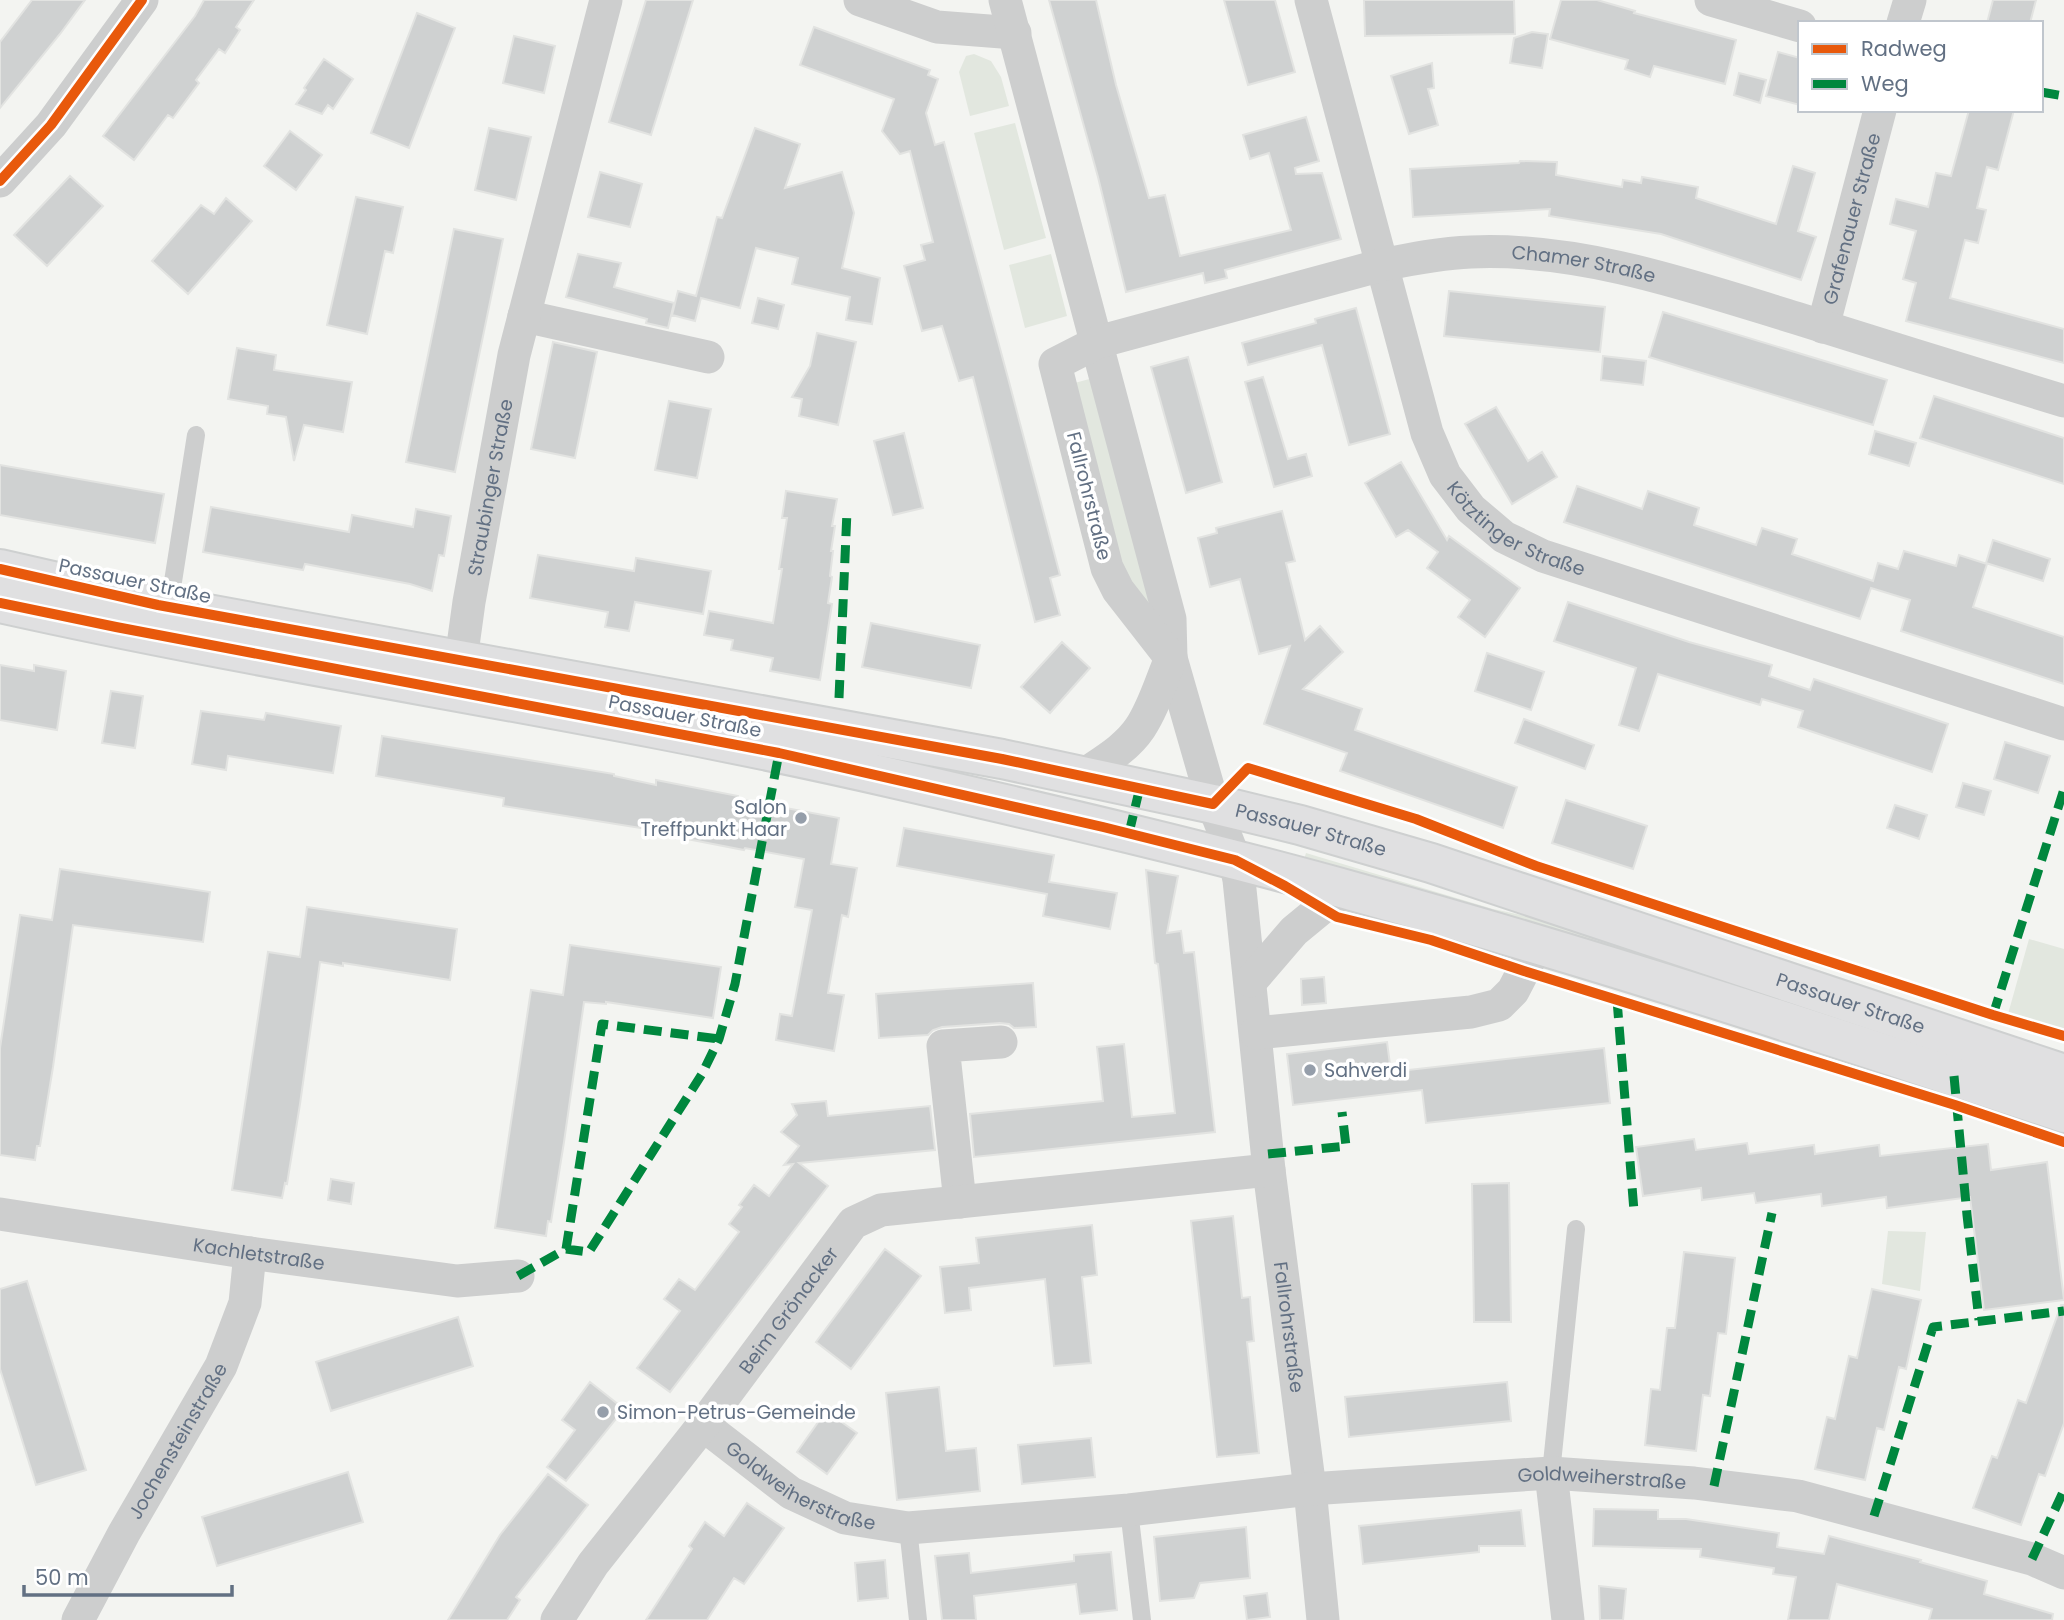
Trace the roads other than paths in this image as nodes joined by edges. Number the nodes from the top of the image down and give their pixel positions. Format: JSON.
{"nodes":[{"id":1,"x":142,"y":0,"type":"edge"},
{"id":2,"x":606,"y":0,"type":"edge"},
{"id":3,"x":860,"y":0,"type":"edge"},
{"id":4,"x":1005,"y":0,"type":"edge"},
{"id":5,"x":1311,"y":0,"type":"edge"},
{"id":6,"x":1711,"y":0,"type":"edge"},
{"id":7,"x":1910,"y":0,"type":"edge"},
{"id":8,"x":1904,"y":21,"type":"edge"},
{"id":9,"x":1798,"y":25,"type":"edge"},
{"id":10,"x":1015,"y":33,"type":"junction"},
{"id":11,"x":1879,"y":112,"type":"edge"},
{"id":12,"x":0,"y":181,"type":"edge"},
{"id":13,"x":1382,"y":265,"type":"junction"},
{"id":14,"x":524,"y":316,"type":"junction"},
{"id":15,"x":1824,"y":327,"type":"junction"},
{"id":16,"x":1098,"y":342,"type":"junction"},
{"id":17,"x":708,"y":357,"type":"dead end"},
{"id":18,"x":2064,"y":401,"type":"edge"},
{"id":19,"x":196,"y":435,"type":"dead end"},
{"id":20,"x":0,"y":569,"type":"edge"},
{"id":21,"x":0,"y":603,"type":"edge"},
{"id":22,"x":169,"y":607,"type":"junction"},
{"id":23,"x":1171,"y":658,"type":"junction"},
{"id":24,"x":461,"y":660,"type":"junction"},
{"id":25,"x":2064,"y":724,"type":"edge"},
{"id":26,"x":1082,"y":776,"type":"junction"},
{"id":27,"x":1213,"y":804,"type":"junction"},
{"id":28,"x":1235,"y":860,"type":"junction"},
{"id":29,"x":1345,"y":889,"type":"junction"},
{"id":30,"x":1537,"y":945,"type":"junction"},
{"id":31,"x":1251,"y":982,"type":"junction"},
{"id":32,"x":1256,"y":1033,"type":"junction"},
{"id":33,"x":1001,"y":1042,"type":"dead end"},
{"id":34,"x":2064,"y":1074,"type":"edge"},
{"id":35,"x":2064,"y":1113,"type":"edge"},
{"id":36,"x":1269,"y":1170,"type":"junction"},
{"id":37,"x":960,"y":1202,"type":"junction"},
{"id":38,"x":0,"y":1214,"type":"edge"},
{"id":39,"x":1576,"y":1229,"type":"dead end"},
{"id":40,"x":250,"y":1253,"type":"junction"},
{"id":41,"x":518,"y":1276,"type":"dead end"},
{"id":42,"x":703,"y":1425,"type":"junction"},
{"id":43,"x":1551,"y":1473,"type":"junction"},
{"id":44,"x":1310,"y":1489,"type":"junction"},
{"id":45,"x":1129,"y":1510,"type":"junction"},
{"id":46,"x":908,"y":1528,"type":"junction"},
{"id":47,"x":2064,"y":1573,"type":"edge"},
{"id":48,"x":78,"y":1620,"type":"edge"},
{"id":49,"x":557,"y":1620,"type":"edge"},
{"id":50,"x":918,"y":1620,"type":"edge"},
{"id":51,"x":1142,"y":1620,"type":"edge"},
{"id":52,"x":1323,"y":1620,"type":"edge"},
{"id":53,"x":1568,"y":1620,"type":"edge"}],
"edges":[{"from":1,"to":12,"type":"street"},
{"from":2,"to":14,"type":"street","name":"Straubinger Straße"},
{"from":3,"to":10,"type":"street"},
{"from":4,"to":10,"type":"street","name":"Fallrohrstraße"},
{"from":5,"to":13,"type":"street","name":"Kötztinger Straße"},
{"from":6,"to":9,"type":"street"},
{"from":7,"to":8,"type":"street"},
{"from":10,"to":16,"type":"street","name":"Fallrohrstraße"},
{"from":11,"to":15,"type":"street","name":"Grafenauer Straße"},
{"from":13,"to":15,"type":"street","name":"Chamer Straße"},
{"from":13,"to":16,"type":"street","name":"Chamer Straße"},
{"from":13,"to":25,"type":"street","name":"Kötztinger Straße"},
{"from":14,"to":17,"type":"street"},
{"from":14,"to":24,"type":"street","name":"Straubinger Straße"},
{"from":15,"to":18,"type":"street","name":"Chamer Straße"},
{"from":16,"to":23,"type":"street","name":"Fallrohrstraße"},
{"from":16,"to":23,"type":"street","name":"Fallrohrstraße"},
{"from":19,"to":22,"type":"lane"},
{"from":20,"to":22,"type":"main road","name":"Passauer Straße"},
{"from":21,"to":28,"type":"main road","name":"Passauer Straße"},
{"from":22,"to":24,"type":"main road","name":"Passauer Straße"},
{"from":23,"to":26,"type":"street","name":"Fallrohrstraße"},
{"from":23,"to":27,"type":"street","name":"Fallrohrstraße"},
{"from":24,"to":26,"type":"main road","name":"Passauer Straße"},
{"from":26,"to":27,"type":"main road","name":"Passauer Straße"},
{"from":27,"to":28,"type":"street","name":"Fallrohrstraße"},
{"from":27,"to":34,"type":"main road","name":"Passauer Straße"},
{"from":28,"to":29,"type":"main road","name":"Passauer Straße"},
{"from":28,"to":31,"type":"street","name":"Fallrohrstraße"},
{"from":29,"to":30,"type":"main road","name":"Passauer Straße"},
{"from":29,"to":31,"type":"street"},
{"from":30,"to":32,"type":"street"},
{"from":30,"to":35,"type":"main road","name":"Passauer Straße"},
{"from":31,"to":32,"type":"street","name":"Fallrohrstraße"},
{"from":32,"to":36,"type":"street","name":"Fallrohrstraße"},
{"from":33,"to":37,"type":"street"},
{"from":36,"to":37,"type":"street","name":"Beim Grönacker"},
{"from":36,"to":44,"type":"street","name":"Fallrohrstraße"},
{"from":37,"to":42,"type":"street","name":"Beim Grönacker"},
{"from":38,"to":40,"type":"street","name":"Kachletstraße"},
{"from":39,"to":43,"type":"lane"},
{"from":40,"to":41,"type":"street","name":"Kachletstraße"},
{"from":40,"to":48,"type":"street","name":"Jochensteinstraße"},
{"from":42,"to":46,"type":"street","name":"Goldweiherstraße"},
{"from":42,"to":49,"type":"street","name":"Beim Grönacker"},
{"from":43,"to":44,"type":"street","name":"Goldweiherstraße"},
{"from":43,"to":47,"type":"street","name":"Goldweiherstraße"},
{"from":43,"to":53,"type":"street"},
{"from":44,"to":45,"type":"street","name":"Goldweiherstraße"},
{"from":44,"to":52,"type":"street","name":"Fallrohrstraße"},
{"from":45,"to":46,"type":"street","name":"Goldweiherstraße"},
{"from":45,"to":51,"type":"lane"},
{"from":46,"to":50,"type":"lane"}]}
